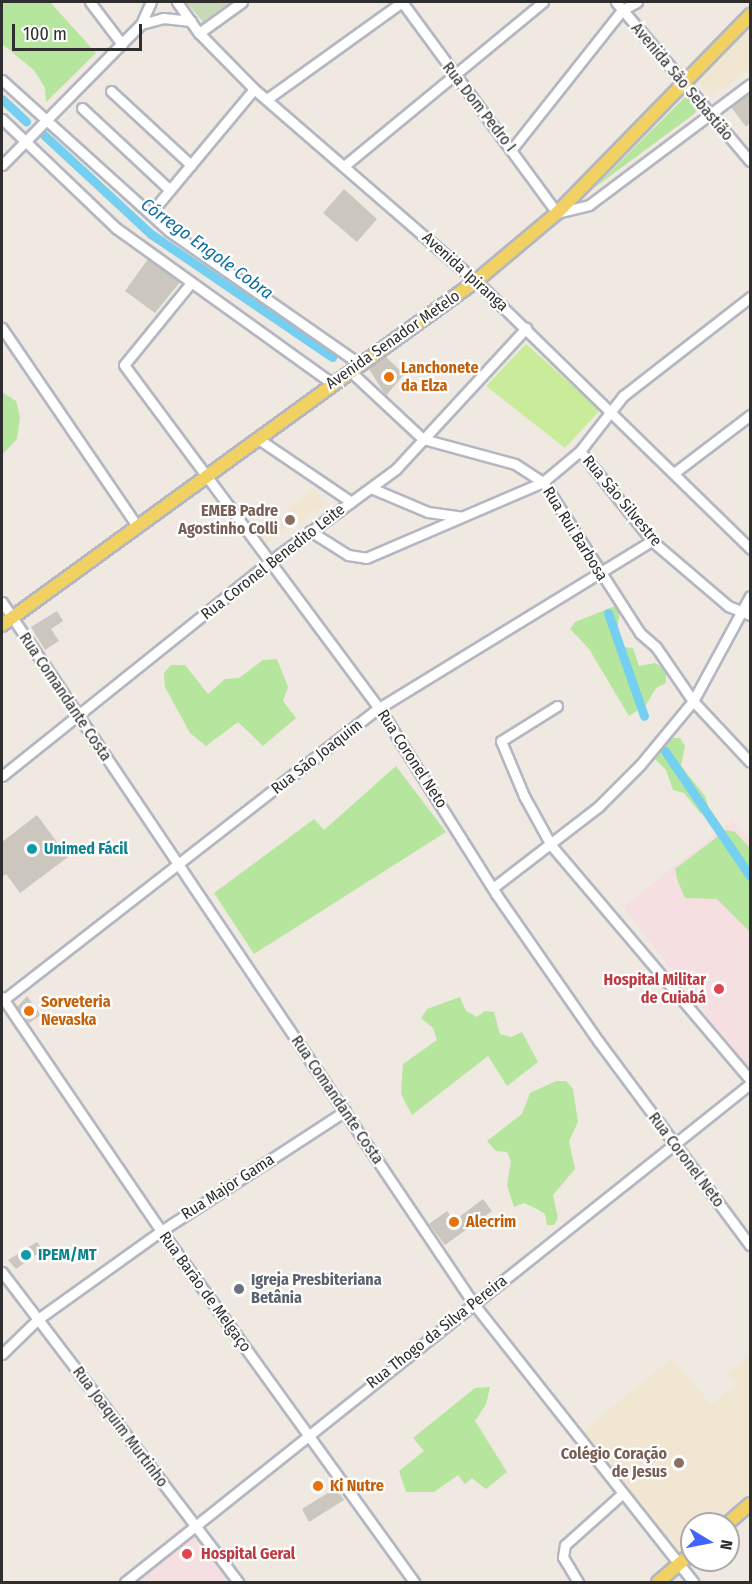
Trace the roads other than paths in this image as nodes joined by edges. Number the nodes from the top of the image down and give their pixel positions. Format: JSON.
{"nodes":[{"id":1,"x":90,"y":2,"type":"edge"},
{"id":2,"x":151,"y":2,"type":"edge"},
{"id":3,"x":177,"y":2,"type":"edge"},
{"id":4,"x":242,"y":2,"type":"edge"},
{"id":5,"x":402,"y":2,"type":"edge"},
{"id":6,"x":543,"y":2,"type":"edge"},
{"id":7,"x":637,"y":2,"type":"edge"},
{"id":8,"x":619,"y":6,"type":"edge"},
{"id":9,"x":750,"y":15,"type":"edge"},
{"id":10,"x":191,"y":21,"type":"junction"},
{"id":11,"x":141,"y":24,"type":"junction"},
{"id":12,"x":199,"y":33,"type":"junction"},
{"id":13,"x":122,"y":44,"type":"junction"},
{"id":14,"x":454,"y":77,"type":"junction"},
{"id":15,"x":2,"y":80,"type":"edge"},
{"id":16,"x":685,"y":84,"type":"junction"},
{"id":17,"x":750,"y":84,"type":"edge"},
{"id":18,"x":254,"y":89,"type":"junction"},
{"id":19,"x":111,"y":91,"type":"dead end"},
{"id":20,"x":267,"y":99,"type":"junction"},
{"id":21,"x":81,"y":108,"type":"dead end"},
{"id":22,"x":708,"y":115,"type":"junction"},
{"id":23,"x":2,"y":119,"type":"edge"},
{"id":24,"x":46,"y":121,"type":"junction"},
{"id":25,"x":26,"y":142,"type":"junction"},
{"id":26,"x":512,"y":149,"type":"junction"},
{"id":27,"x":750,"y":161,"type":"edge"},
{"id":28,"x":2,"y":165,"type":"edge"},
{"id":29,"x":191,"y":165,"type":"junction"},
{"id":30,"x":344,"y":166,"type":"junction"},
{"id":31,"x":170,"y":190,"type":"junction"},
{"id":32,"x":159,"y":203,"type":"dead end"},
{"id":33,"x":558,"y":213,"type":"junction"},
{"id":34,"x":476,"y":281,"type":"junction"},
{"id":35,"x":190,"y":284,"type":"junction"},
{"id":36,"x":750,"y":297,"type":"edge"},
{"id":37,"x":2,"y":328,"type":"edge"},
{"id":38,"x":526,"y":328,"type":"junction"},
{"id":39,"x":355,"y":368,"type":"junction"},
{"id":40,"x":332,"y":383,"type":"junction"},
{"id":41,"x":611,"y":412,"type":"junction"},
{"id":42,"x":750,"y":415,"type":"edge"},
{"id":43,"x":257,"y":438,"type":"junction"},
{"id":44,"x":423,"y":439,"type":"junction"},
{"id":45,"x":580,"y":451,"type":"junction"},
{"id":46,"x":674,"y":474,"type":"junction"},
{"id":47,"x":205,"y":475,"type":"junction"},
{"id":48,"x":543,"y":482,"type":"junction"},
{"id":49,"x":371,"y":488,"type":"junction"},
{"id":50,"x":351,"y":502,"type":"junction"},
{"id":51,"x":467,"y":516,"type":"junction"},
{"id":52,"x":138,"y":527,"type":"junction"},
{"id":53,"x":310,"y":531,"type":"junction"},
{"id":54,"x":651,"y":541,"type":"junction"},
{"id":55,"x":750,"y":548,"type":"edge"},
{"id":56,"x":269,"y":562,"type":"junction"},
{"id":57,"x":598,"y":572,"type":"junction"},
{"id":58,"x":750,"y":596,"type":"edge"},
{"id":59,"x":2,"y":602,"type":"edge"},
{"id":60,"x":746,"y":613,"type":"edge"},
{"id":61,"x":12,"y":618,"type":"junction"},
{"id":62,"x":2,"y":626,"type":"edge"},
{"id":63,"x":693,"y":700,"type":"junction"},
{"id":64,"x":557,"y":706,"type":"dead end"},
{"id":65,"x":379,"y":708,"type":"junction"},
{"id":66,"x":78,"y":717,"type":"junction"},
{"id":67,"x":750,"y":762,"type":"edge"},
{"id":68,"x":2,"y":776,"type":"edge"},
{"id":69,"x":551,"y":845,"type":"junction"},
{"id":70,"x":178,"y":866,"type":"junction"},
{"id":71,"x":494,"y":887,"type":"junction"},
{"id":72,"x":2,"y":999,"type":"edge"},
{"id":73,"x":750,"y":1082,"type":"edge"},
{"id":74,"x":345,"y":1111,"type":"junction"},
{"id":75,"x":674,"y":1145,"type":"junction"},
{"id":76,"x":161,"y":1231,"type":"junction"},
{"id":77,"x":750,"y":1245,"type":"edge"},
{"id":78,"x":2,"y":1272,"type":"edge"},
{"id":79,"x":473,"y":1303,"type":"junction"},
{"id":80,"x":38,"y":1318,"type":"junction"},
{"id":81,"x":2,"y":1354,"type":"edge"},
{"id":82,"x":307,"y":1435,"type":"junction"},
{"id":83,"x":623,"y":1493,"type":"junction"},
{"id":84,"x":193,"y":1525,"type":"junction"},
{"id":85,"x":679,"y":1564,"type":"junction"},
{"id":86,"x":125,"y":1582,"type":"edge"},
{"id":87,"x":238,"y":1582,"type":"edge"},
{"id":88,"x":414,"y":1582,"type":"edge"},
{"id":89,"x":578,"y":1582,"type":"edge"},
{"id":90,"x":658,"y":1582,"type":"edge"},
{"id":91,"x":693,"y":1582,"type":"edge"}],
"edges":[{"from":1,"to":13,"type":"street"},
{"from":2,"to":11,"type":"street"},
{"from":3,"to":10,"type":"street","name":"Avenida Ipiranga"},
{"from":4,"to":12,"type":"street"},
{"from":5,"to":14,"type":"street","name":"Rua Dom Pedro I"},
{"from":5,"to":20,"type":"street"},
{"from":6,"to":14,"type":"street"},
{"from":7,"to":8,"type":"street"},
{"from":8,"to":16,"type":"street","name":"Avenida São Sebastião"},
{"from":8,"to":26,"type":"street"},
{"from":9,"to":16,"type":"main road","name":"Avenida Senador Metelo"},
{"from":10,"to":11,"type":"street"},
{"from":10,"to":12,"type":"street","name":"Avenida Ipiranga"},
{"from":11,"to":13,"type":"street"},
{"from":12,"to":18,"type":"street","name":"Avenida Ipiranga"},
{"from":13,"to":24,"type":"street"},
{"from":14,"to":26,"type":"street","name":"Rua Dom Pedro I"},
{"from":14,"to":30,"type":"street"},
{"from":15,"to":24,"type":"street","name":"Rua Rui Barbosa"},
{"from":16,"to":22,"type":"street","name":"Avenida São Sebastião"},
{"from":16,"to":33,"type":"main road","name":"Avenida Senador Metelo"},
{"from":17,"to":22,"type":"street"},
{"from":18,"to":20,"type":"street","name":"Avenida Ipiranga"},
{"from":18,"to":29,"type":"street"},
{"from":19,"to":29,"type":"street"},
{"from":20,"to":30,"type":"street","name":"Avenida Ipiranga"},
{"from":21,"to":31,"type":"street"},
{"from":22,"to":27,"type":"street","name":"Avenida São Sebastião"},
{"from":22,"to":33,"type":"street"},
{"from":23,"to":25,"type":"street"},
{"from":24,"to":25,"type":"street"},
{"from":24,"to":39,"type":"street","name":"Rua Rui Barbosa"},
{"from":25,"to":28,"type":"street"},
{"from":25,"to":35,"type":"street"},
{"from":26,"to":33,"type":"street","name":"Rua Dom Pedro I"},
{"from":29,"to":31,"type":"street"},
{"from":30,"to":34,"type":"street","name":"Avenida Ipiranga"},
{"from":31,"to":32,"type":"street"},
{"from":33,"to":34,"type":"main road","name":"Avenida Senador Metelo"},
{"from":34,"to":38,"type":"street","name":"Avenida Ipiranga"},
{"from":34,"to":39,"type":"main road","name":"Avenida Senador Metelo"},
{"from":35,"to":40,"type":"street"},
{"from":35,"to":47,"type":"street","name":"Rua Coronel Neto"},
{"from":36,"to":41,"type":"street"},
{"from":37,"to":52,"type":"street"},
{"from":38,"to":41,"type":"street","name":"Avenida Ipiranga"},
{"from":38,"to":44,"type":"street","name":"Rua Coronel Benedito Leite"},
{"from":39,"to":40,"type":"main road","name":"Avenida Senador Metelo"},
{"from":39,"to":44,"type":"street","name":"Rua Rui Barbosa"},
{"from":40,"to":43,"type":"main road","name":"Avenida Senador Metelo"},
{"from":41,"to":45,"type":"street"},
{"from":41,"to":46,"type":"street","name":"Avenida Ipiranga"},
{"from":42,"to":46,"type":"street"},
{"from":43,"to":47,"type":"main road","name":"Avenida Senador Metelo"},
{"from":43,"to":50,"type":"street"},
{"from":44,"to":48,"type":"street","name":"Rua Rui Barbosa"},
{"from":44,"to":49,"type":"street","name":"Rua Coronel Benedito Leite"},
{"from":45,"to":48,"type":"street"},
{"from":45,"to":54,"type":"street","name":"Rua São Silvestre"},
{"from":46,"to":55,"type":"street","name":"Avenida Ipiranga"},
{"from":47,"to":52,"type":"main road","name":"Avenida Senador Metelo"},
{"from":47,"to":56,"type":"street","name":"Rua Coronel Neto"},
{"from":48,"to":51,"type":"street"},
{"from":48,"to":57,"type":"street","name":"Rua Rui Barbosa"},
{"from":49,"to":50,"type":"street","name":"Rua Coronel Benedito Leite"},
{"from":49,"to":51,"type":"street"},
{"from":50,"to":53,"type":"street","name":"Rua Coronel Benedito Leite"},
{"from":51,"to":53,"type":"street"},
{"from":52,"to":61,"type":"main road","name":"Avenida Senador Metelo"},
{"from":53,"to":56,"type":"street","name":"Rua Coronel Benedito Leite"},
{"from":54,"to":57,"type":"street","name":"Rua São Joaquim"},
{"from":54,"to":60,"type":"street","name":"Rua São Silvestre"},
{"from":56,"to":65,"type":"street","name":"Rua Coronel Neto"},
{"from":56,"to":66,"type":"street","name":"Rua Coronel Benedito Leite"},
{"from":57,"to":63,"type":"street","name":"Rua Rui Barbosa"},
{"from":57,"to":65,"type":"street","name":"Rua São Joaquim"},
{"from":58,"to":60,"type":"street"},
{"from":59,"to":61,"type":"street","name":"Rua Comandante Costa"},
{"from":60,"to":63,"type":"street"},
{"from":61,"to":62,"type":"main road","name":"Avenida Senador Metelo"},
{"from":61,"to":66,"type":"street","name":"Rua Comandante Costa"},
{"from":63,"to":67,"type":"street","name":"Rua Rui Barbosa"},
{"from":63,"to":69,"type":"street"},
{"from":64,"to":69,"type":"street"},
{"from":65,"to":70,"type":"street","name":"Rua São Joaquim"},
{"from":65,"to":71,"type":"street","name":"Rua Coronel Neto"},
{"from":66,"to":68,"type":"street","name":"Rua Coronel Benedito Leite"},
{"from":66,"to":70,"type":"street","name":"Rua Comandante Costa"},
{"from":69,"to":71,"type":"street"},
{"from":69,"to":73,"type":"street"},
{"from":70,"to":72,"type":"street","name":"Rua São Joaquim"},
{"from":70,"to":74,"type":"street","name":"Rua Comandante Costa"},
{"from":71,"to":75,"type":"street","name":"Rua Coronel Neto"},
{"from":72,"to":76,"type":"street","name":"Rua Barão de Melgaço"},
{"from":73,"to":75,"type":"street","name":"Rua Thogo da Silva Pereira"},
{"from":74,"to":76,"type":"street","name":"Rua Major Gama"},
{"from":74,"to":79,"type":"street","name":"Rua Comandante Costa"},
{"from":75,"to":77,"type":"street","name":"Rua Coronel Neto"},
{"from":75,"to":79,"type":"street","name":"Rua Thogo da Silva Pereira"},
{"from":76,"to":80,"type":"street","name":"Rua Major Gama"},
{"from":76,"to":82,"type":"street","name":"Rua Barão de Melgaço"},
{"from":78,"to":80,"type":"street","name":"Rua Joaquim Murtinho"},
{"from":79,"to":82,"type":"street","name":"Rua Thogo da Silva Pereira"},
{"from":79,"to":83,"type":"street","name":"Rua Comandante Costa"},
{"from":80,"to":81,"type":"street","name":"Rua Major Gama"},
{"from":80,"to":84,"type":"street","name":"Rua Joaquim Murtinho"},
{"from":82,"to":84,"type":"street","name":"Rua Thogo da Silva Pereira"},
{"from":82,"to":88,"type":"street","name":"Rua Barão de Melgaço"},
{"from":83,"to":85,"type":"street","name":"Rua Comandante Costa"},
{"from":83,"to":89,"type":"street"},
{"from":84,"to":86,"type":"street","name":"Rua Thogo da Silva Pereira"},
{"from":84,"to":87,"type":"street","name":"Rua Joaquim Murtinho"},
{"from":85,"to":90,"type":"main road"},
{"from":85,"to":91,"type":"street","name":"Rua Comandante Costa"}]}
